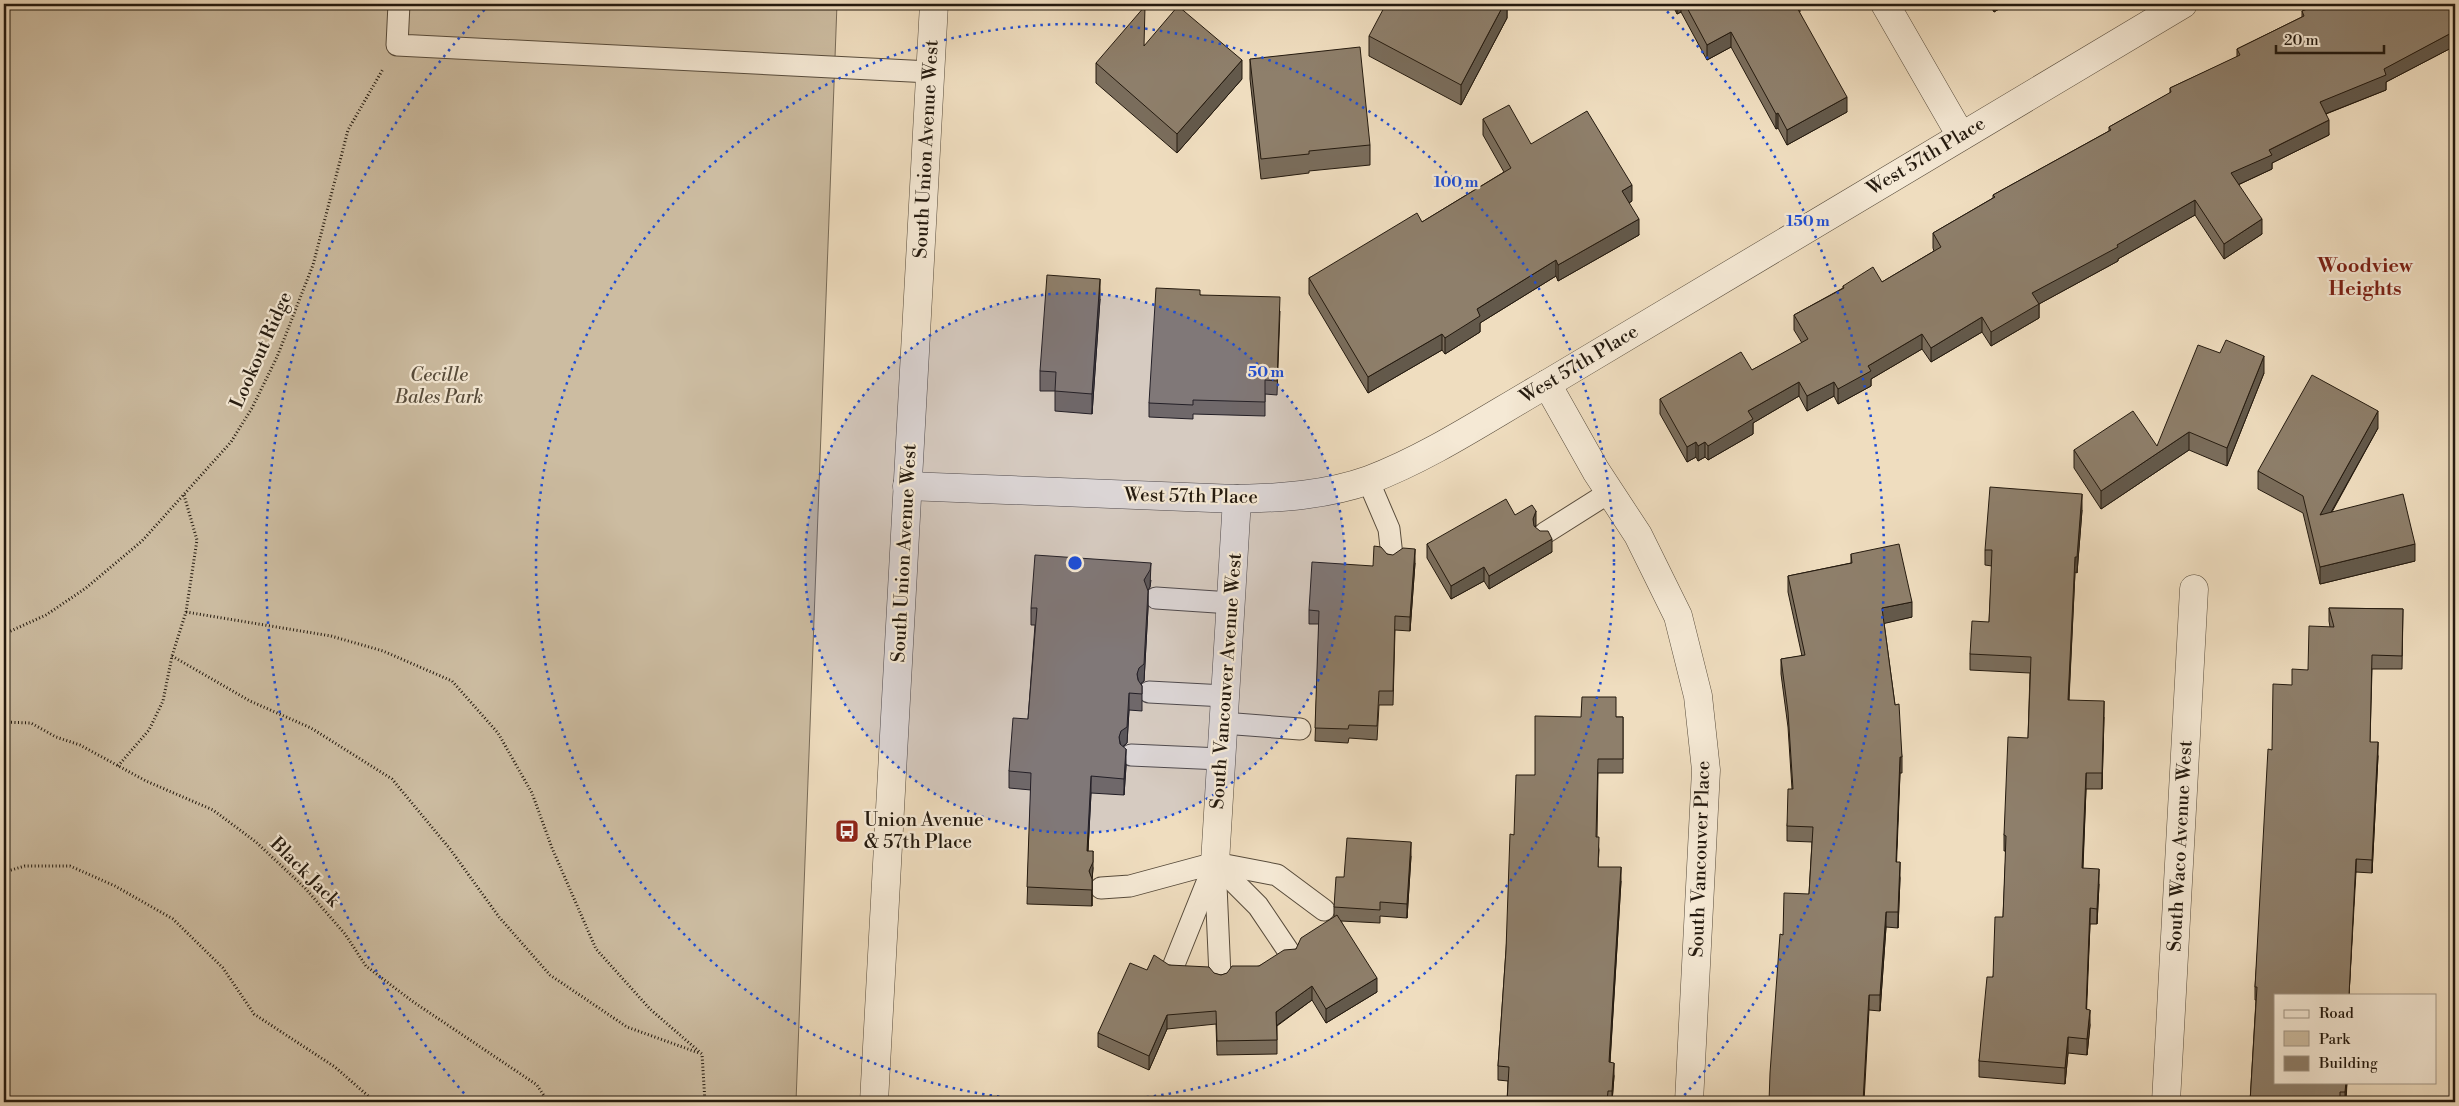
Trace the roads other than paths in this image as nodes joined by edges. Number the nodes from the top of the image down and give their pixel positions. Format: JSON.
{"nodes":[{"id":1,"x":399,"y":4,"type":"edge"},
{"id":2,"x":934,"y":4,"type":"edge"},
{"id":3,"x":1884,"y":4,"type":"edge"},
{"id":4,"x":2183,"y":4,"type":"edge"},
{"id":5,"x":930,"y":72,"type":"junction"},
{"id":6,"x":1961,"y":136,"type":"junction"},
{"id":7,"x":1547,"y":384,"type":"junction"},
{"id":8,"x":1368,"y":480,"type":"junction"},
{"id":9,"x":908,"y":486,"type":"junction"},
{"id":10,"x":1610,"y":492,"type":"junction"},
{"id":11,"x":1237,"y":499,"type":"junction"},
{"id":12,"x":1545,"y":533,"type":"edge"},
{"id":13,"x":1392,"y":556,"type":"edge"},
{"id":14,"x":2194,"y":589,"type":"dead end"},
{"id":15,"x":1156,"y":598,"type":"dead end"},
{"id":16,"x":1231,"y":603,"type":"junction"},
{"id":17,"x":1149,"y":692,"type":"dead end"},
{"id":18,"x":1224,"y":710,"type":"junction"},
{"id":19,"x":1300,"y":729,"type":"dead end"},
{"id":20,"x":1131,"y":755,"type":"dead end"},
{"id":21,"x":1221,"y":759,"type":"junction"},
{"id":22,"x":1215,"y":863,"type":"junction"},
{"id":23,"x":1101,"y":888,"type":"dead end"},
{"id":24,"x":1324,"y":910,"type":"dead end"},
{"id":25,"x":1289,"y":952,"type":"edge"},
{"id":26,"x":1173,"y":967,"type":"edge"},
{"id":27,"x":1220,"y":976,"type":"edge"},
{"id":28,"x":874,"y":1102,"type":"edge"},
{"id":29,"x":1689,"y":1102,"type":"edge"},
{"id":30,"x":2166,"y":1102,"type":"edge"}],
"edges":[{"from":1,"to":5,"type":"lane"},
{"from":2,"to":5,"type":"street","name":"South Union Avenue West"},
{"from":3,"to":6,"type":"street"},
{"from":4,"to":6,"type":"street","name":"West 57th Place"},
{"from":5,"to":9,"type":"street","name":"South Union Avenue West"},
{"from":6,"to":7,"type":"street","name":"West 57th Place"},
{"from":7,"to":8,"type":"street","name":"West 57th Place"},
{"from":7,"to":10,"type":"street","name":"South Vancouver Place"},
{"from":8,"to":11,"type":"street","name":"West 57th Place"},
{"from":8,"to":13,"type":"lane"},
{"from":9,"to":11,"type":"street","name":"West 57th Place"},
{"from":9,"to":28,"type":"street","name":"South Union Avenue West"},
{"from":10,"to":12,"type":"lane"},
{"from":10,"to":29,"type":"street","name":"South Vancouver Place"},
{"from":11,"to":16,"type":"street","name":"South Vancouver Avenue West"},
{"from":14,"to":30,"type":"street","name":"South Waco Avenue West"},
{"from":15,"to":16,"type":"lane"},
{"from":16,"to":18,"type":"street","name":"South Vancouver Avenue West"},
{"from":17,"to":18,"type":"lane"},
{"from":18,"to":19,"type":"lane"},
{"from":18,"to":21,"type":"street","name":"South Vancouver Avenue West"},
{"from":20,"to":21,"type":"lane"},
{"from":21,"to":22,"type":"street","name":"South Vancouver Avenue West"},
{"from":22,"to":23,"type":"lane"},
{"from":22,"to":24,"type":"lane"},
{"from":22,"to":25,"type":"lane"},
{"from":22,"to":26,"type":"lane"},
{"from":22,"to":27,"type":"lane"}]}
